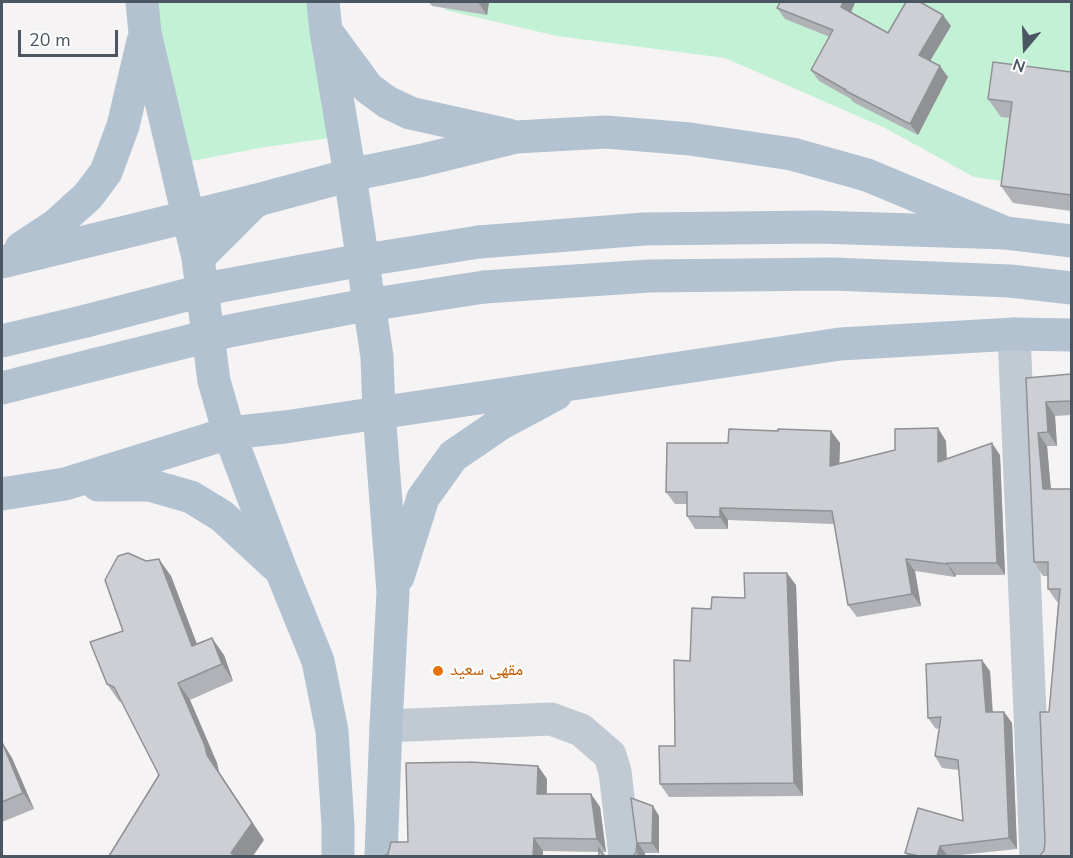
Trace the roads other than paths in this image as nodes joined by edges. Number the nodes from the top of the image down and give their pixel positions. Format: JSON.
{"nodes":[{"id":1,"x":142,"y":2,"type":"edge"},
{"id":2,"x":325,"y":16,"type":"edge"},
{"id":3,"x":145,"y":33,"type":"junction"},
{"id":4,"x":516,"y":137,"type":"junction"},
{"id":5,"x":350,"y":176,"type":"junction"},
{"id":6,"x":268,"y":197,"type":"junction"},
{"id":7,"x":188,"y":216,"type":"junction"},
{"id":8,"x":356,"y":218,"type":"junction"},
{"id":9,"x":1006,"y":233,"type":"junction"},
{"id":10,"x":1071,"y":241,"type":"edge"},
{"id":11,"x":198,"y":258,"type":"junction"},
{"id":12,"x":2,"y":261,"type":"edge"},
{"id":13,"x":1071,"y":288,"type":"edge"},
{"id":14,"x":1014,"y":334,"type":"junction"},
{"id":15,"x":1071,"y":335,"type":"edge"},
{"id":16,"x":2,"y":341,"type":"edge"},
{"id":17,"x":377,"y":357,"type":"junction"},
{"id":18,"x":214,"y":381,"type":"junction"},
{"id":19,"x":579,"y":382,"type":"junction"},
{"id":20,"x":2,"y":388,"type":"edge"},
{"id":21,"x":379,"y":412,"type":"junction"},
{"id":22,"x":329,"y":419,"type":"junction"},
{"id":23,"x":285,"y":427,"type":"junction"},
{"id":24,"x":229,"y":433,"type":"junction"},
{"id":25,"x":65,"y":484,"type":"junction"},
{"id":26,"x":2,"y":494,"type":"edge"},
{"id":27,"x":280,"y":570,"type":"junction"},
{"id":28,"x":393,"y":592,"type":"junction"},
{"id":29,"x":386,"y":726,"type":"junction"},
{"id":30,"x":338,"y":856,"type":"edge"},
{"id":31,"x":381,"y":856,"type":"edge"},
{"id":32,"x":625,"y":856,"type":"edge"},
{"id":33,"x":1036,"y":856,"type":"edge"}],
"edges":[{"from":1,"to":3,"type":"main road"},
{"from":2,"to":4,"type":"main road"},
{"from":2,"to":5,"type":"main road"},
{"from":3,"to":7,"type":"main road"},
{"from":3,"to":12,"type":"main road"},
{"from":4,"to":5,"type":"main road"},
{"from":4,"to":9,"type":"main road"},
{"from":5,"to":6,"type":"main road"},
{"from":5,"to":8,"type":"main road"},
{"from":6,"to":7,"type":"main road"},
{"from":6,"to":8,"type":"main road"},
{"from":6,"to":11,"type":"main road"},
{"from":7,"to":11,"type":"main road"},
{"from":7,"to":12,"type":"main road"},
{"from":8,"to":17,"type":"main road"},
{"from":9,"to":10,"type":"main road"},
{"from":9,"to":16,"type":"main road","bridge":true},
{"from":11,"to":18,"type":"main road"},
{"from":13,"to":20,"type":"main road","bridge":true},
{"from":14,"to":15,"type":"main road"},
{"from":14,"to":19,"type":"main road"},
{"from":14,"to":33,"type":"street"},
{"from":17,"to":21,"type":"main road"},
{"from":17,"to":22,"type":"main road"},
{"from":18,"to":23,"type":"main road"},
{"from":18,"to":24,"type":"main road"},
{"from":19,"to":21,"type":"main road"},
{"from":19,"to":28,"type":"main road"},
{"from":21,"to":22,"type":"main road"},
{"from":21,"to":28,"type":"main road"},
{"from":22,"to":23,"type":"main road"},
{"from":23,"to":24,"type":"main road"},
{"from":24,"to":25,"type":"main road"},
{"from":24,"to":27,"type":"main road"},
{"from":25,"to":26,"type":"main road"},
{"from":25,"to":27,"type":"main road"},
{"from":27,"to":30,"type":"main road"},
{"from":28,"to":29,"type":"main road"},
{"from":29,"to":31,"type":"main road"},
{"from":29,"to":32,"type":"street"}]}
